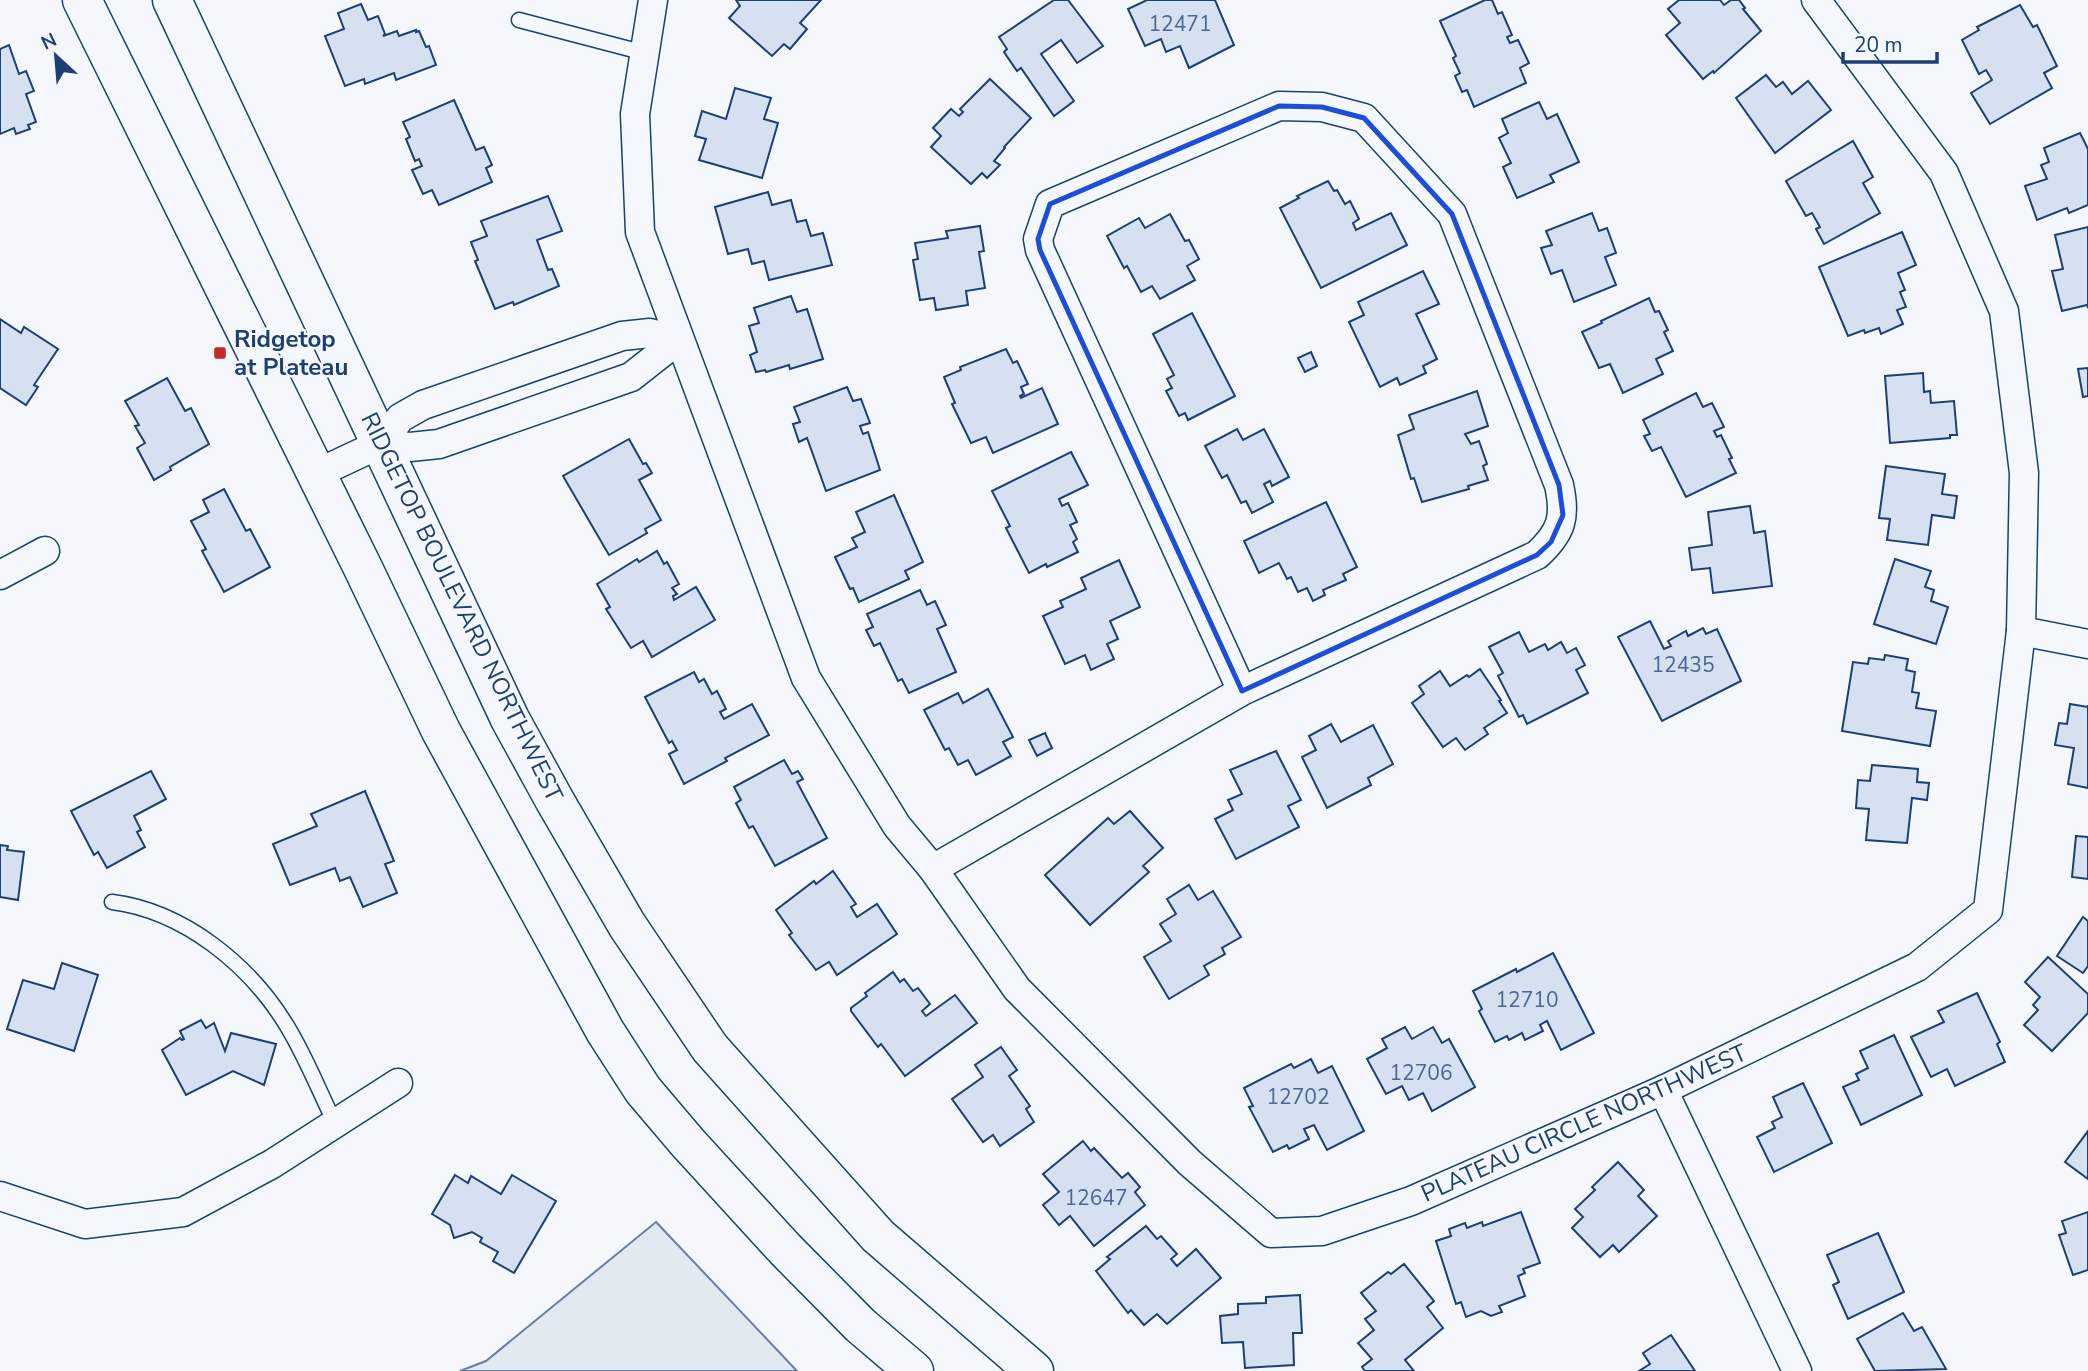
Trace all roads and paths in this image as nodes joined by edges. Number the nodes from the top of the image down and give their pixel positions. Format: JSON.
{"nodes":[{"id":1,"x":82,"y":0,"type":"edge"},
{"id":2,"x":173,"y":0,"type":"edge"},
{"id":3,"x":653,"y":0,"type":"edge"},
{"id":4,"x":1816,"y":0,"type":"edge"},
{"id":5,"x":519,"y":20,"type":"dead end"},
{"id":6,"x":645,"y":52,"type":"junction"},
{"id":7,"x":678,"y":340,"type":"junction"},
{"id":8,"x":382,"y":443,"type":"junction"},
{"id":9,"x":316,"y":474,"type":"junction"},
{"id":10,"x":45,"y":551,"type":"dead end"},
{"id":11,"x":0,"y":575,"type":"edge"},
{"id":12,"x":2021,"y":631,"type":"junction"},
{"id":13,"x":2088,"y":643,"type":"edge"},
{"id":14,"x":1242,"y":691,"type":"junction"},
{"id":15,"x":933,"y":869,"type":"junction"},
{"id":16,"x":112,"y":902,"type":"dead end"},
{"id":17,"x":398,"y":1083,"type":"dead end"},
{"id":18,"x":1663,"y":1090,"type":"junction"},
{"id":19,"x":335,"y":1123,"type":"junction"},
{"id":20,"x":0,"y":1196,"type":"edge"},
{"id":21,"x":914,"y":1371,"type":"edge"},
{"id":22,"x":1034,"y":1371,"type":"edge"},
{"id":23,"x":1797,"y":1371,"type":"edge"}],
"edges":[{"from":1,"to":9,"type":"main road"},
{"from":2,"to":8,"type":"main road","name":"RIDGETOP BOULEVARD NORTHWEST"},
{"from":3,"to":6,"type":"street","name":"PLATEAU CIRCLE NORTHWEST"},
{"from":4,"to":12,"type":"street","name":"PLATEAU CIRCLE NORTHWEST"},
{"from":5,"to":6,"type":"lane"},
{"from":6,"to":7,"type":"street","name":"PLATEAU CIRCLE NORTHWEST"},
{"from":7,"to":8,"type":"street"},
{"from":7,"to":8,"type":"street"},
{"from":7,"to":15,"type":"street","name":"PLATEAU CIRCLE NORTHWEST"},
{"from":8,"to":9,"type":"street"},
{"from":8,"to":22,"type":"main road","name":"RIDGETOP BOULEVARD NORTHWEST"},
{"from":9,"to":21,"type":"main road"},
{"from":10,"to":11,"type":"street"},
{"from":12,"to":13,"type":"street"},
{"from":12,"to":18,"type":"street","name":"PLATEAU CIRCLE NORTHWEST"},
{"from":14,"to":14,"type":"street"},
{"from":14,"to":15,"type":"street"},
{"from":15,"to":18,"type":"street","name":"PLATEAU CIRCLE NORTHWEST"},
{"from":16,"to":19,"type":"lane"},
{"from":17,"to":19,"type":"street"},
{"from":18,"to":23,"type":"street"},
{"from":19,"to":20,"type":"street"}]}
